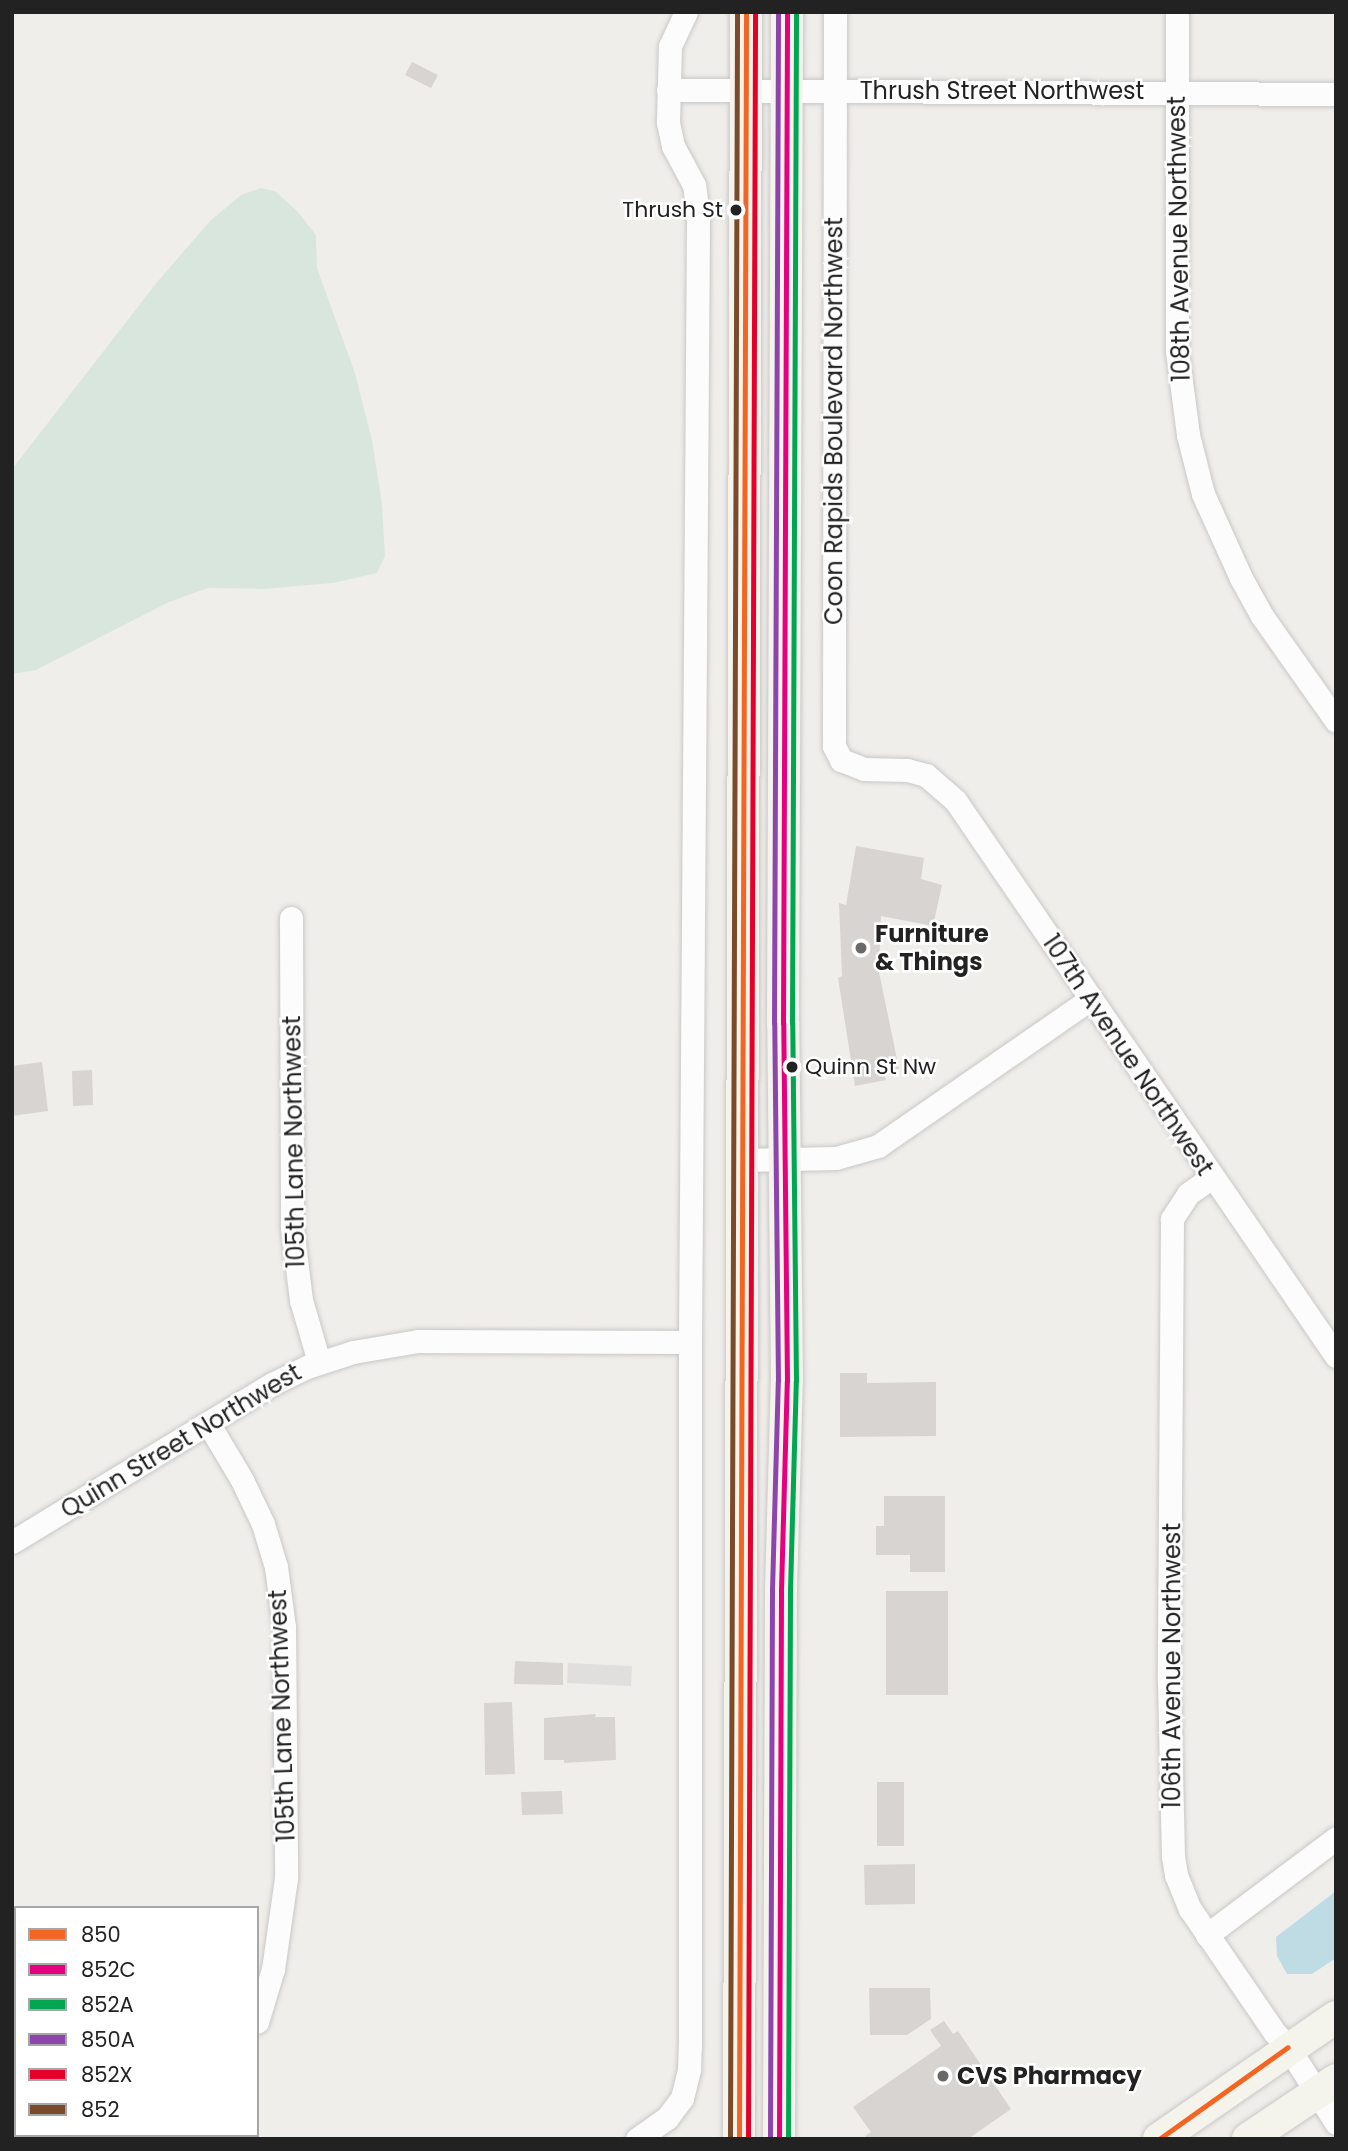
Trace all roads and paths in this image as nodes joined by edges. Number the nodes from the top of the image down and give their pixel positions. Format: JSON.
{"nodes":[{"id":1,"x":686,"y":12,"type":"edge"},
{"id":2,"x":746,"y":12,"type":"edge"},
{"id":3,"x":786,"y":12,"type":"edge"},
{"id":4,"x":835,"y":12,"type":"edge"},
{"id":5,"x":1177,"y":12,"type":"edge"},
{"id":6,"x":668,"y":90,"type":"junction"},
{"id":7,"x":745,"y":91,"type":"junction"},
{"id":8,"x":786,"y":91,"type":"junction"},
{"id":9,"x":836,"y":91,"type":"junction"},
{"id":10,"x":1177,"y":91,"type":"junction"},
{"id":11,"x":1336,"y":94,"type":"edge"},
{"id":12,"x":1336,"y":721,"type":"edge"},
{"id":13,"x":907,"y":770,"type":"joint"},
{"id":14,"x":291,"y":918,"type":"dead end"},
{"id":15,"x":1089,"y":1000,"type":"junction"},
{"id":16,"x":743,"y":1160,"type":"junction"},
{"id":17,"x":784,"y":1160,"type":"junction"},
{"id":18,"x":1212,"y":1177,"type":"junction"},
{"id":19,"x":690,"y":1342,"type":"junction"},
{"id":20,"x":1336,"y":1356,"type":"edge"},
{"id":21,"x":319,"y":1362,"type":"junction"},
{"id":22,"x":208,"y":1423,"type":"junction"},
{"id":23,"x":12,"y":1542,"type":"edge"},
{"id":24,"x":1336,"y":1838,"type":"edge"},
{"id":25,"x":1207,"y":1935,"type":"junction"},
{"id":26,"x":259,"y":2016,"type":"edge"},
{"id":27,"x":1336,"y":2017,"type":"edge"},
{"id":28,"x":1288,"y":2047,"type":"junction"},
{"id":29,"x":1326,"y":2086,"type":"edge"},
{"id":30,"x":1336,"y":2123,"type":"edge"},
{"id":31,"x":637,"y":2139,"type":"edge"},
{"id":32,"x":739,"y":2139,"type":"edge"},
{"id":33,"x":779,"y":2139,"type":"edge"},
{"id":34,"x":1159,"y":2139,"type":"edge"},
{"id":35,"x":1248,"y":2139,"type":"edge"}],
"edges":[{"from":1,"to":6,"type":"street"},
{"from":2,"to":7,"type":"main road"},
{"from":3,"to":8,"type":"main road","name":"Coon Rapids Boulevard Northwest"},
{"from":4,"to":9,"type":"street","name":"Coon Rapids Boulevard Northwest"},
{"from":5,"to":10,"type":"street","name":"108th Avenue Northwest"},
{"from":6,"to":7,"type":"street","name":"Thrush Street Northwest"},
{"from":6,"to":19,"type":"street"},
{"from":7,"to":8,"type":"street","name":"Thrush Street Northwest"},
{"from":7,"to":16,"type":"main road"},
{"from":8,"to":9,"type":"street","name":"Thrush Street Northwest"},
{"from":8,"to":17,"type":"main road","name":"Coon Rapids Boulevard Northwest"},
{"from":9,"to":10,"type":"street","name":"Thrush Street Northwest"},
{"from":9,"to":13,"type":"street","name":"Coon Rapids Boulevard Northwest"},
{"from":10,"to":11,"type":"street","name":"Thrush Street Northwest"},
{"from":10,"to":12,"type":"street","name":"108th Avenue Northwest"},
{"from":13,"to":15,"type":"street","name":"107th Avenue Northwest"},
{"from":14,"to":21,"type":"street","name":"105th Lane Northwest"},
{"from":15,"to":17,"type":"street"},
{"from":15,"to":18,"type":"street","name":"107th Avenue Northwest"},
{"from":16,"to":17,"type":"street"},
{"from":16,"to":32,"type":"main road"},
{"from":17,"to":33,"type":"main road","name":"Coon Rapids Boulevard Northwest"},
{"from":18,"to":20,"type":"street","name":"107th Avenue Northwest"},
{"from":18,"to":25,"type":"street","name":"106th Avenue Northwest"},
{"from":19,"to":21,"type":"street","name":"Quinn Street Northwest"},
{"from":19,"to":31,"type":"street"},
{"from":21,"to":22,"type":"street","name":"Quinn Street Northwest"},
{"from":22,"to":23,"type":"street","name":"Quinn Street Northwest"},
{"from":22,"to":26,"type":"street","name":"105th Lane Northwest"},
{"from":24,"to":25,"type":"street"},
{"from":25,"to":28,"type":"street","name":"106th Avenue Northwest"},
{"from":27,"to":28,"type":"main road"},
{"from":28,"to":29,"type":"street","name":"106th Avenue Northwest"},
{"from":28,"to":34,"type":"main road"},
{"from":29,"to":30,"type":"street","name":"106th Avenue Northwest"},
{"from":29,"to":35,"type":"main road"}]}
